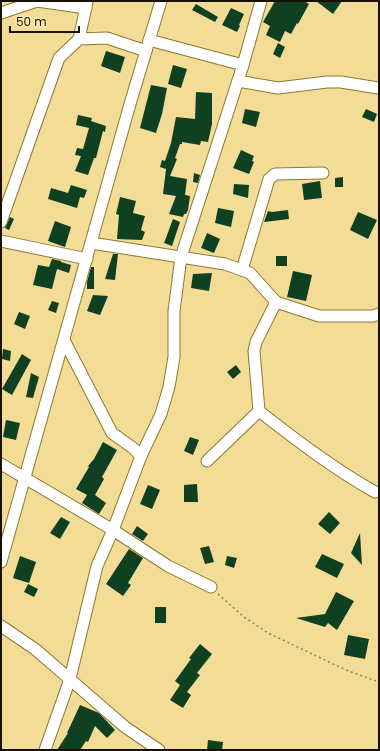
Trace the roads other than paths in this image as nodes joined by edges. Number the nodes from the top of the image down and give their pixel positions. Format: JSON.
{"nodes":[{"id":1,"x":161,"y":1,"type":"edge"},
{"id":2,"x":261,"y":1,"type":"edge"},
{"id":3,"x":87,"y":5,"type":"edge"},
{"id":4,"x":1,"y":13,"type":"edge"},
{"id":5,"x":79,"y":39,"type":"junction"},
{"id":6,"x":148,"y":46,"type":"junction"},
{"id":7,"x":243,"y":65,"type":"junction"},
{"id":8,"x":238,"y":81,"type":"junction"},
{"id":9,"x":378,"y":88,"type":"dead end"},
{"id":10,"x":323,"y":173,"type":"dead end"},
{"id":11,"x":1,"y":222,"type":"edge"},
{"id":12,"x":1,"y":241,"type":"edge"},
{"id":13,"x":91,"y":242,"type":"junction"},
{"id":14,"x":181,"y":257,"type":"junction"},
{"id":15,"x":86,"y":259,"type":"junction"},
{"id":16,"x":242,"y":270,"type":"junction"},
{"id":17,"x":276,"y":302,"type":"junction"},
{"id":18,"x":379,"y":314,"type":"edge"},
{"id":19,"x":64,"y":340,"type":"junction"},
{"id":20,"x":259,"y":411,"type":"junction"},
{"id":21,"x":141,"y":456,"type":"junction"},
{"id":22,"x":207,"y":461,"type":"dead end"},
{"id":23,"x":1,"y":464,"type":"edge"},
{"id":24,"x":25,"y":478,"type":"junction"},
{"id":25,"x":375,"y":492,"type":"dead end"},
{"id":26,"x":113,"y":530,"type":"junction"},
{"id":27,"x":1,"y":562,"type":"edge"},
{"id":28,"x":210,"y":587,"type":"road end"},
{"id":29,"x":1,"y":626,"type":"edge"},
{"id":30,"x":70,"y":679,"type":"junction"},
{"id":31,"x":143,"y":745,"type":"edge"},
{"id":32,"x":45,"y":750,"type":"edge"},
{"id":33,"x":159,"y":750,"type":"edge"}],
"edges":[{"from":1,"to":6,"type":"street"},
{"from":2,"to":7,"type":"street"},
{"from":3,"to":4,"type":"street"},
{"from":3,"to":5,"type":"street"},
{"from":5,"to":6,"type":"street"},
{"from":5,"to":11,"type":"street"},
{"from":6,"to":7,"type":"street"},
{"from":6,"to":13,"type":"street"},
{"from":7,"to":8,"type":"street"},
{"from":8,"to":9,"type":"street"},
{"from":8,"to":14,"type":"street"},
{"from":10,"to":16,"type":"street"},
{"from":12,"to":15,"type":"street"},
{"from":13,"to":14,"type":"street"},
{"from":13,"to":15,"type":"street"},
{"from":14,"to":16,"type":"street"},
{"from":14,"to":21,"type":"street"},
{"from":15,"to":19,"type":"street"},
{"from":16,"to":17,"type":"street"},
{"from":17,"to":18,"type":"street"},
{"from":17,"to":20,"type":"street"},
{"from":19,"to":21,"type":"street"},
{"from":19,"to":24,"type":"street"},
{"from":20,"to":22,"type":"street"},
{"from":20,"to":25,"type":"street"},
{"from":21,"to":26,"type":"street"},
{"from":23,"to":24,"type":"street"},
{"from":24,"to":26,"type":"street"},
{"from":24,"to":27,"type":"street"},
{"from":26,"to":28,"type":"street"},
{"from":26,"to":30,"type":"street"},
{"from":29,"to":30,"type":"street"},
{"from":30,"to":31,"type":"street"},
{"from":30,"to":32,"type":"street"},
{"from":31,"to":33,"type":"street"}]}
